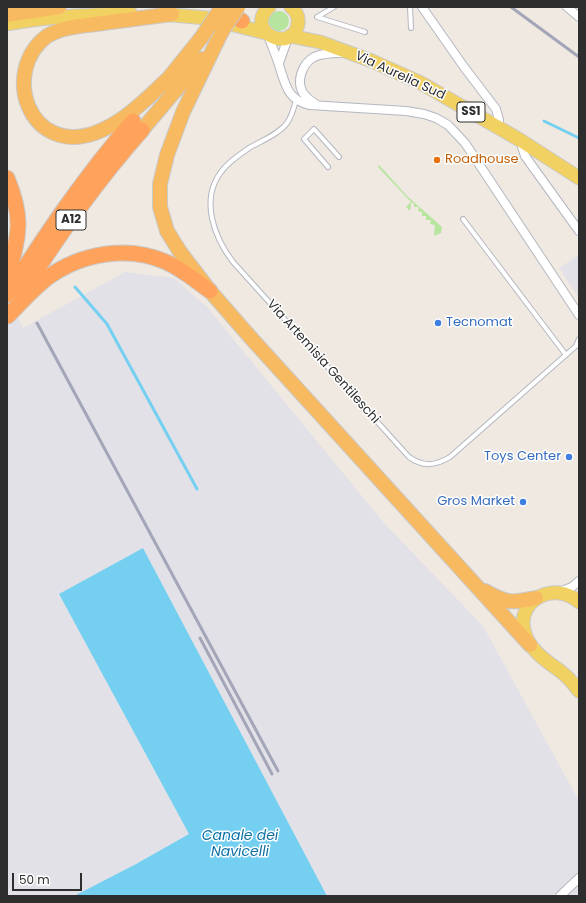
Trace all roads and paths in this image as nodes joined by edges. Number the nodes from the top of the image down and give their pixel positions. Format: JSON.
{"nodes":[{"id":1,"x":59,"y":7,"type":"edge"},
{"id":2,"x":215,"y":7,"type":"edge"},
{"id":3,"x":222,"y":7,"type":"edge"},
{"id":4,"x":291,"y":7,"type":"edge"},
{"id":5,"x":334,"y":7,"type":"edge"},
{"id":6,"x":410,"y":7,"type":"edge"},
{"id":7,"x":422,"y":7,"type":"edge"},
{"id":8,"x":567,"y":7,"type":"edge"},
{"id":9,"x":265,"y":11,"type":"edge"},
{"id":10,"x":172,"y":14,"type":"junction"},
{"id":11,"x":7,"y":15,"type":"edge"},
{"id":12,"x":579,"y":17,"type":"edge"},
{"id":13,"x":234,"y":21,"type":"edge"},
{"id":14,"x":298,"y":23,"type":"junction"},
{"id":15,"x":7,"y":24,"type":"edge"},
{"id":16,"x":411,"y":28,"type":"dead end"},
{"id":17,"x":365,"y":32,"type":"dead end"},
{"id":18,"x":267,"y":34,"type":"junction"},
{"id":19,"x":289,"y":37,"type":"junction"},
{"id":20,"x":320,"y":42,"type":"junction"},
{"id":21,"x":357,"y":55,"type":"junction"},
{"id":22,"x":278,"y":63,"type":"junction"},
{"id":23,"x":296,"y":100,"type":"junction"},
{"id":24,"x":318,"y":106,"type":"junction"},
{"id":25,"x":134,"y":122,"type":"junction"},
{"id":26,"x":499,"y":129,"type":"junction"},
{"id":27,"x":520,"y":140,"type":"junction"},
{"id":28,"x":339,"y":157,"type":"dead end"},
{"id":29,"x":328,"y":166,"type":"dead end"},
{"id":30,"x":7,"y":178,"type":"edge"},
{"id":31,"x":579,"y":178,"type":"edge"},
{"id":32,"x":463,"y":219,"type":"dead end"},
{"id":33,"x":579,"y":231,"type":"edge"},
{"id":34,"x":7,"y":247,"type":"edge"},
{"id":35,"x":8,"y":275,"type":"edge"},
{"id":36,"x":210,"y":291,"type":"junction"},
{"id":37,"x":7,"y":294,"type":"edge"},
{"id":38,"x":579,"y":316,"type":"edge"},
{"id":39,"x":7,"y":317,"type":"edge"},
{"id":40,"x":579,"y":339,"type":"edge"},
{"id":41,"x":577,"y":346,"type":"edge"},
{"id":42,"x":566,"y":355,"type":"junction"},
{"id":43,"x":579,"y":581,"type":"edge"},
{"id":44,"x":475,"y":585,"type":"junction"},
{"id":45,"x":557,"y":593,"type":"junction"},
{"id":46,"x":536,"y":598,"type":"junction"},
{"id":47,"x":579,"y":602,"type":"edge"},
{"id":48,"x":530,"y":645,"type":"junction"},
{"id":49,"x":579,"y":690,"type":"edge"},
{"id":50,"x":579,"y":878,"type":"edge"},
{"id":51,"x":560,"y":896,"type":"edge"}],
"edges":[{"from":1,"to":11,"type":"highway"},
{"from":2,"to":13,"type":"highway"},
{"from":3,"to":25,"type":"highway","bridge":true},
{"from":4,"to":14,"type":"main road","number":"SS1"},
{"from":5,"to":17,"type":"lane"},
{"from":6,"to":16,"type":"lane"},
{"from":7,"to":26,"type":"street"},
{"from":8,"to":12,"type":"street"},
{"from":9,"to":13,"type":"main road","number":"SS1"},
{"from":9,"to":18,"type":"main road","number":"SS1"},
{"from":10,"to":13,"type":"main road","number":"SS1"},
{"from":10,"to":15,"type":"main road","number":"SS1"},
{"from":10,"to":25,"type":"highway"},
{"from":13,"to":18,"type":"main road","number":"SS1"},
{"from":13,"to":25,"type":"highway"},
{"from":13,"to":36,"type":"highway"},
{"from":14,"to":19,"type":"main road"},
{"from":14,"to":20,"type":"main road","number":"SS1"},
{"from":18,"to":19,"type":"main road","number":"SS1"},
{"from":18,"to":22,"type":"street"},
{"from":19,"to":20,"type":"main road","number":"SS1"},
{"from":19,"to":22,"type":"street"},
{"from":20,"to":21,"type":"main road","name":"Via Aurelia Sud","number":"SS1"},
{"from":21,"to":24,"type":"street"},
{"from":21,"to":26,"type":"main road","name":"Via Aurelia Sud","number":"SS1"},
{"from":22,"to":23,"type":"street"},
{"from":23,"to":24,"type":"street"},
{"from":23,"to":42,"type":"lane","name":"Via Artemisia Gentileschi"},
{"from":24,"to":38,"type":"street"},
{"from":25,"to":37,"type":"highway","number":"A12"},
{"from":25,"to":39,"type":"highway","number":"A12"},
{"from":26,"to":27,"type":"main road","name":"Via Aurelia Sud","number":"SS1"},
{"from":27,"to":31,"type":"main road","name":"Via Aurelia Sud","number":"SS1"},
{"from":27,"to":33,"type":"street"},
{"from":28,"to":29,"type":"lane"},
{"from":30,"to":35,"type":"highway"},
{"from":32,"to":42,"type":"lane"},
{"from":34,"to":35,"type":"highway"},
{"from":36,"to":39,"type":"highway"},
{"from":36,"to":44,"type":"highway"},
{"from":40,"to":41,"type":"lane"},
{"from":41,"to":42,"type":"lane","name":"Via Artemisia Gentileschi"},
{"from":43,"to":45,"type":"street"},
{"from":44,"to":46,"type":"highway"},
{"from":44,"to":48,"type":"highway"},
{"from":45,"to":46,"type":"main road"},
{"from":45,"to":47,"type":"main road"},
{"from":46,"to":48,"type":"main road"},
{"from":48,"to":49,"type":"main road"},
{"from":50,"to":51,"type":"street"}]}
